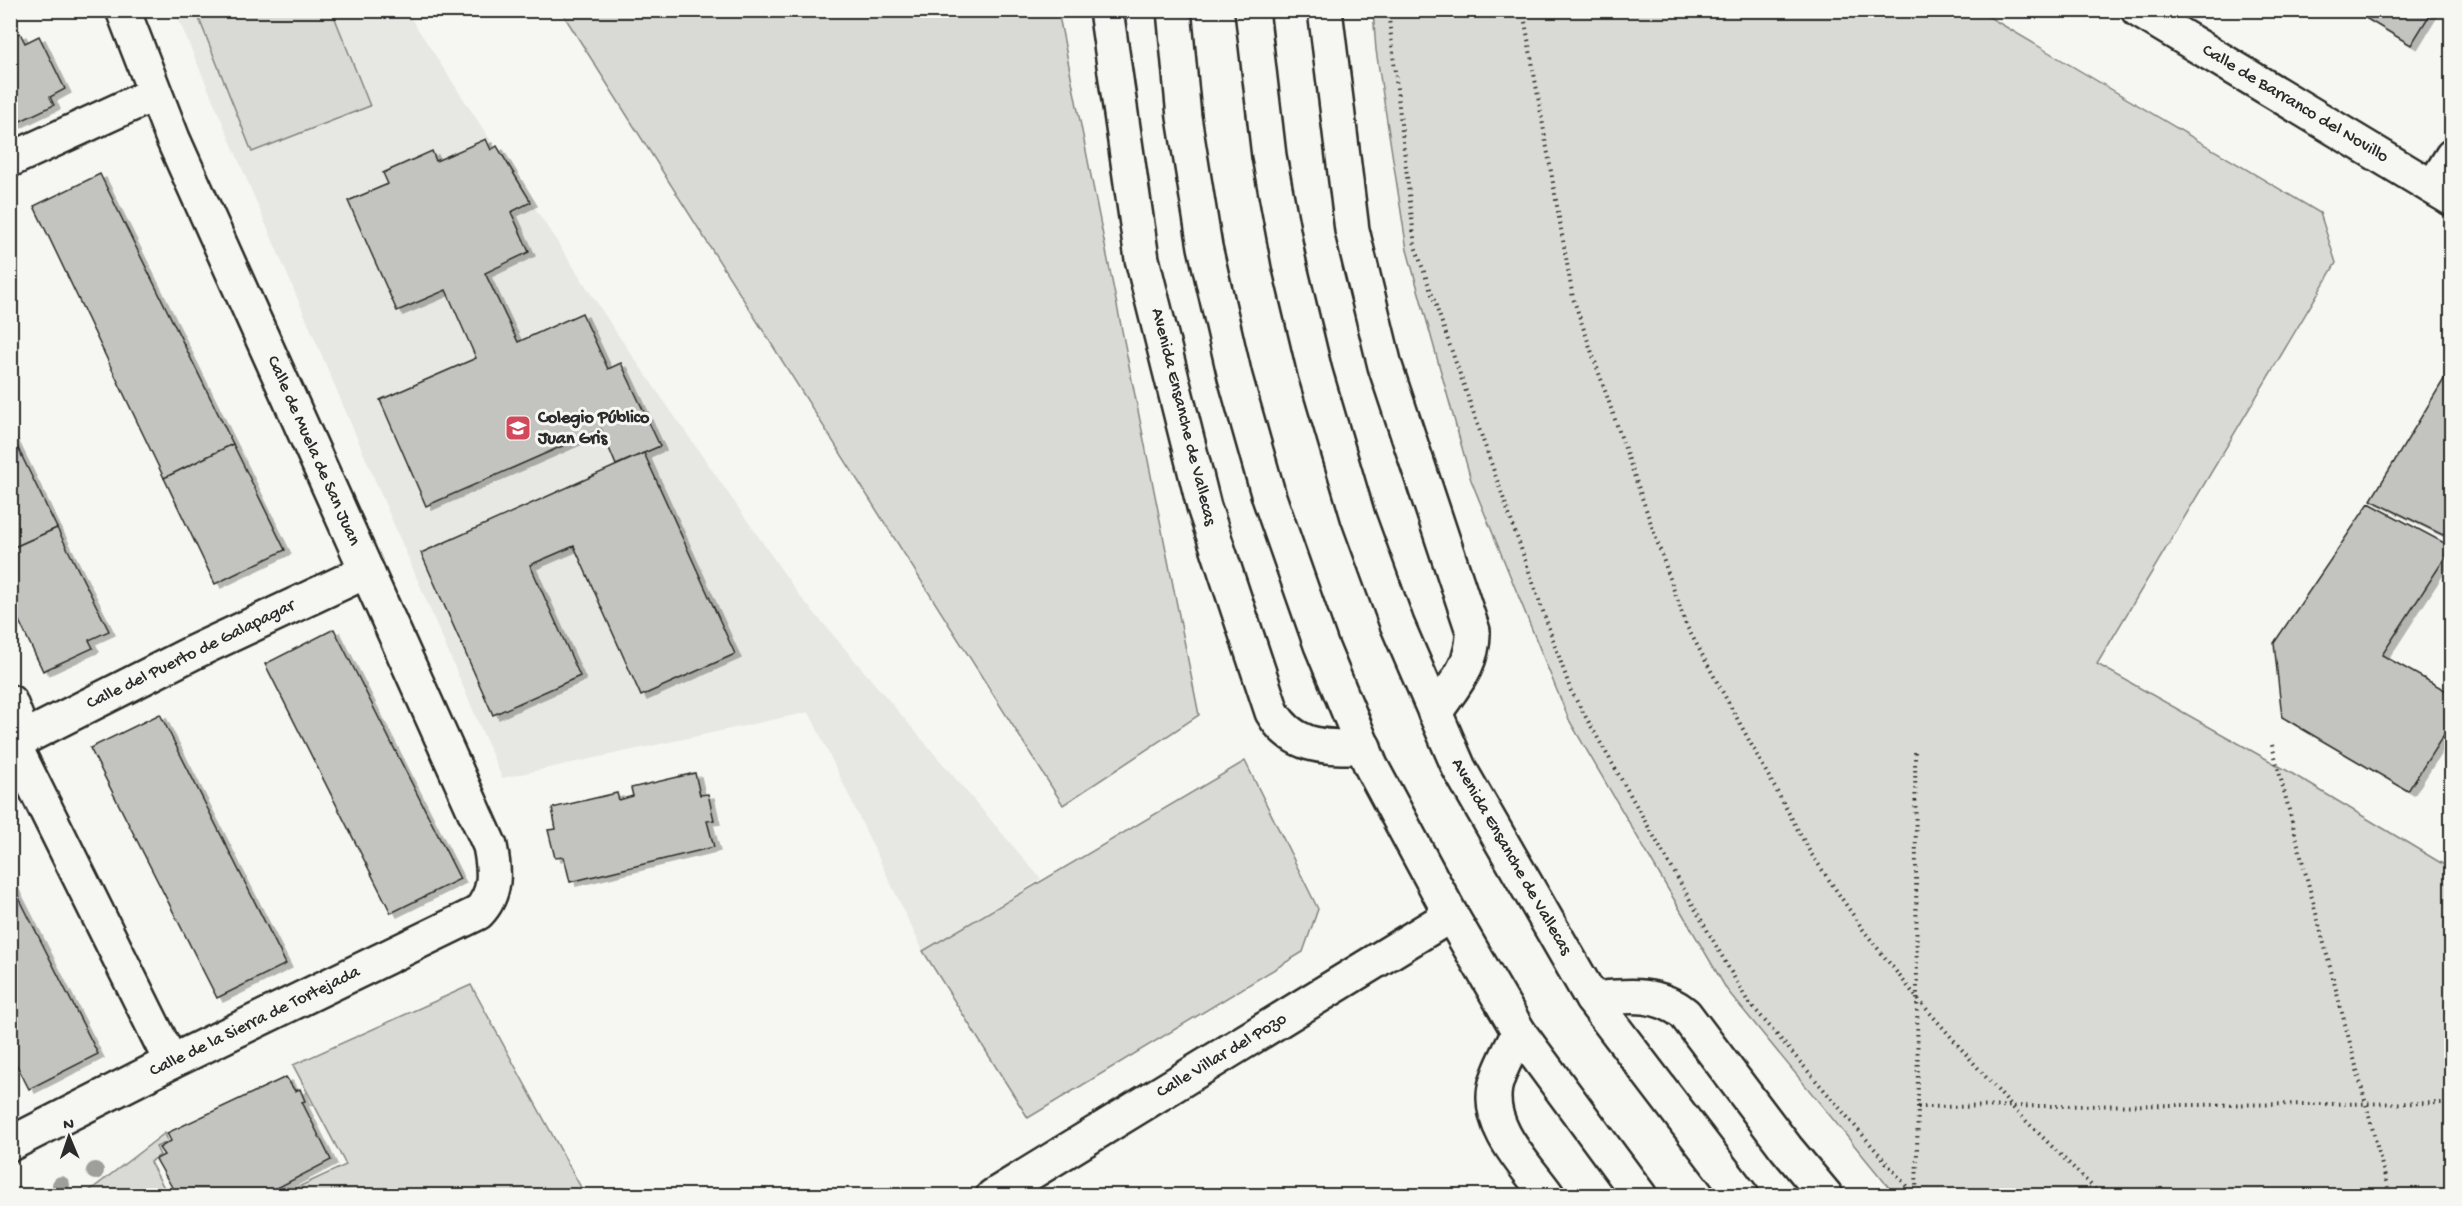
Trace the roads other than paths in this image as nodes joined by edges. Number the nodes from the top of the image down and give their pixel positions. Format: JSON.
{"nodes":[{"id":1,"x":123,"y":10,"type":"edge"},
{"id":2,"x":1106,"y":10,"type":"edge"},
{"id":3,"x":1174,"y":10,"type":"edge"},
{"id":4,"x":1252,"y":10,"type":"edge"},
{"id":5,"x":1325,"y":10,"type":"edge"},
{"id":6,"x":2138,"y":10,"type":"edge"},
{"id":7,"x":154,"y":94,"type":"junction"},
{"id":8,"x":2451,"y":156,"type":"edge"},
{"id":9,"x":10,"y":160,"type":"edge"},
{"id":10,"x":2442,"y":193,"type":"edge"},
{"id":11,"x":367,"y":571,"type":"junction"},
{"id":12,"x":10,"y":702,"type":"edge"},
{"id":13,"x":1435,"y":713,"type":"junction"},
{"id":14,"x":14,"y":744,"type":"edge"},
{"id":15,"x":1364,"y":747,"type":"junction"},
{"id":16,"x":492,"y":892,"type":"joint"},
{"id":17,"x":1451,"y":915,"type":"junction"},
{"id":18,"x":1592,"y":999,"type":"junction"},
{"id":19,"x":1519,"y":1032,"type":"junction"},
{"id":20,"x":171,"y":1062,"type":"junction"},
{"id":21,"x":10,"y":1144,"type":"edge"},
{"id":22,"x":1012,"y":1191,"type":"edge"},
{"id":23,"x":1548,"y":1196,"type":"edge"},
{"id":24,"x":1640,"y":1196,"type":"edge"},
{"id":25,"x":1742,"y":1196,"type":"edge"},
{"id":26,"x":1826,"y":1196,"type":"edge"}],
"edges":[{"from":1,"to":7,"type":"street","name":"Calle de Muela de San Juan"},
{"from":2,"to":15,"type":"street","name":"Avenida Ensanche de Vallecas"},
{"from":3,"to":15,"type":"street"},
{"from":4,"to":13,"type":"street","name":"Avenida Ensanche de Vallecas"},
{"from":5,"to":13,"type":"street"},
{"from":6,"to":10,"type":"street","name":"Calle de Barranco del Novillo"},
{"from":7,"to":9,"type":"street"},
{"from":7,"to":11,"type":"street","name":"Calle de Muela de San Juan"},
{"from":8,"to":10,"type":"street"},
{"from":11,"to":14,"type":"street","name":"Calle del Puerto de Galapagar"},
{"from":11,"to":16,"type":"street","name":"Calle de Muela de San Juan"},
{"from":12,"to":14,"type":"street"},
{"from":13,"to":18,"type":"street","name":"Avenida Ensanche de Vallecas"},
{"from":14,"to":20,"type":"street"},
{"from":15,"to":17,"type":"street"},
{"from":16,"to":20,"type":"street","name":"Calle de la Sierra de Tortejada"},
{"from":17,"to":19,"type":"street"},
{"from":17,"to":22,"type":"street","name":"Calle Villar del Pozo"},
{"from":18,"to":25,"type":"street","name":"Avenida Ensanche de Vallecas"},
{"from":18,"to":26,"type":"street"},
{"from":19,"to":23,"type":"street"},
{"from":19,"to":24,"type":"street"},
{"from":20,"to":21,"type":"street","name":"Calle de la Sierra de Tortejada"}]}
